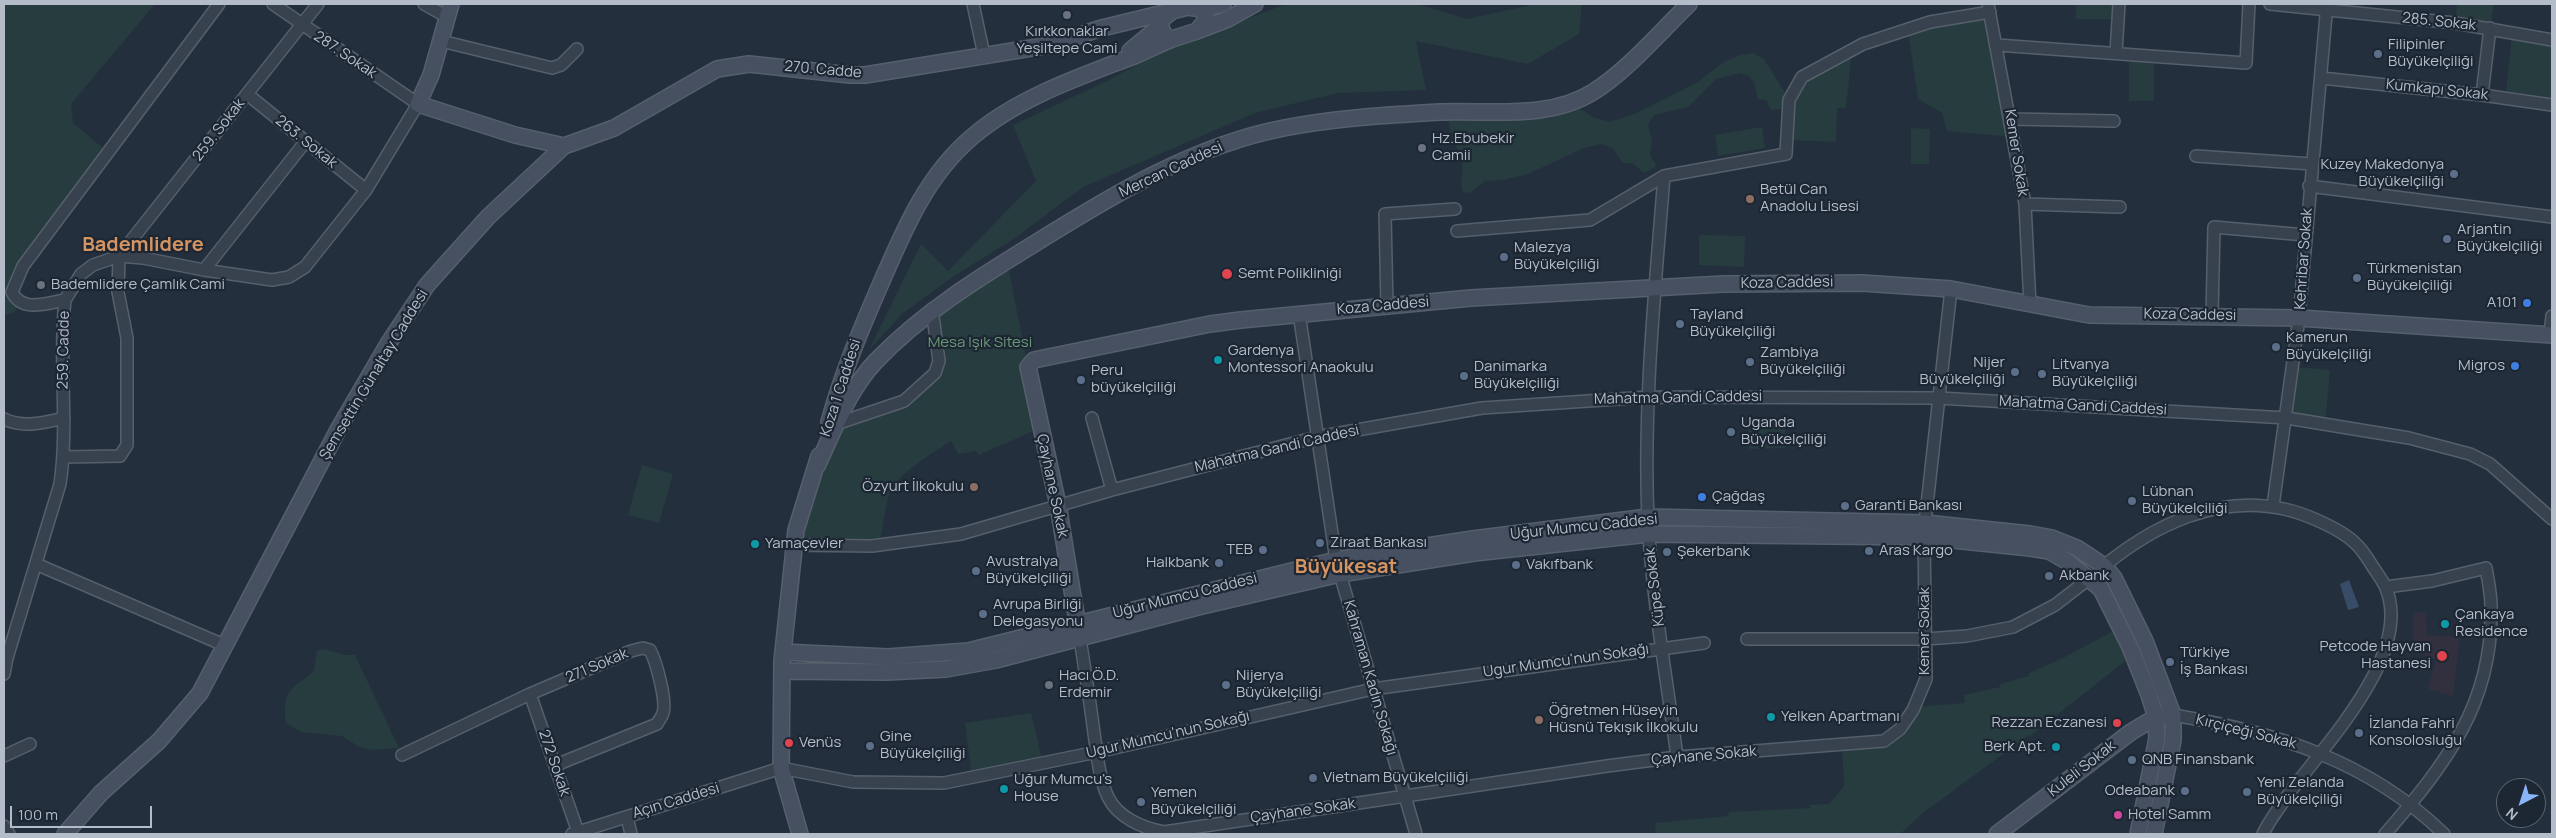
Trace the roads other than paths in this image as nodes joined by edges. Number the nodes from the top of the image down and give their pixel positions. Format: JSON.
{"nodes":[{"id":1,"x":219,"y":4,"type":"edge"},
{"id":2,"x":273,"y":4,"type":"edge"},
{"id":3,"x":318,"y":4,"type":"edge"},
{"id":4,"x":424,"y":4,"type":"edge"},
{"id":5,"x":973,"y":4,"type":"edge"},
{"id":6,"x":1223,"y":4,"type":"edge"},
{"id":7,"x":1255,"y":4,"type":"edge"},
{"id":8,"x":1689,"y":4,"type":"edge"},
{"id":9,"x":2119,"y":4,"type":"edge"},
{"id":10,"x":2249,"y":4,"type":"edge"},
{"id":11,"x":2270,"y":4,"type":"edge"},
{"id":12,"x":1196,"y":6,"type":"edge"},
{"id":13,"x":2326,"y":7,"type":"edge"},
{"id":14,"x":1989,"y":8,"type":"edge"},
{"id":15,"x":449,"y":10,"type":"edge"},
{"id":16,"x":1170,"y":12,"type":"junction"},
{"id":17,"x":1126,"y":22,"type":"junction"},
{"id":18,"x":301,"y":26,"type":"junction"},
{"id":19,"x":1160,"y":26,"type":"junction"},
{"id":20,"x":2490,"y":28,"type":"junction"},
{"id":21,"x":1198,"y":31,"type":"junction"},
{"id":22,"x":1148,"y":37,"type":"junction"},
{"id":23,"x":1172,"y":39,"type":"junction"},
{"id":24,"x":2552,"y":40,"type":"edge"},
{"id":25,"x":441,"y":41,"type":"junction"},
{"id":26,"x":1997,"y":45,"type":"junction"},
{"id":27,"x":577,"y":49,"type":"dead end"},
{"id":28,"x":2116,"y":53,"type":"junction"},
{"id":29,"x":984,"y":55,"type":"junction"},
{"id":30,"x":1122,"y":60,"type":"junction"},
{"id":31,"x":2320,"y":78,"type":"junction"},
{"id":32,"x":247,"y":94,"type":"junction"},
{"id":33,"x":2482,"y":95,"type":"junction"},
{"id":34,"x":418,"y":104,"type":"junction"},
{"id":35,"x":2552,"y":105,"type":"edge"},
{"id":36,"x":2011,"y":119,"type":"junction"},
{"id":37,"x":2114,"y":120,"type":"dead end"},
{"id":38,"x":306,"y":141,"type":"junction"},
{"id":39,"x":564,"y":146,"type":"junction"},
{"id":40,"x":2196,"y":156,"type":"dead end"},
{"id":41,"x":2312,"y":164,"type":"junction"},
{"id":42,"x":1664,"y":176,"type":"junction"},
{"id":43,"x":2309,"y":186,"type":"junction"},
{"id":44,"x":366,"y":190,"type":"junction"},
{"id":45,"x":2025,"y":204,"type":"junction"},
{"id":46,"x":2120,"y":207,"type":"dead end"},
{"id":47,"x":1455,"y":209,"type":"dead end"},
{"id":48,"x":2552,"y":217,"type":"edge"},
{"id":49,"x":1457,"y":231,"type":"dead end"},
{"id":50,"x":2305,"y":235,"type":"junction"},
{"id":51,"x":119,"y":256,"type":"junction"},
{"id":52,"x":204,"y":270,"type":"junction"},
{"id":53,"x":1655,"y":289,"type":"junction"},
{"id":54,"x":1951,"y":289,"type":"junction"},
{"id":55,"x":65,"y":300,"type":"junction"},
{"id":56,"x":2030,"y":305,"type":"junction"},
{"id":57,"x":1387,"y":307,"type":"junction"},
{"id":58,"x":932,"y":309,"type":"junction"},
{"id":59,"x":1299,"y":313,"type":"junction"},
{"id":60,"x":2212,"y":315,"type":"junction"},
{"id":61,"x":2552,"y":316,"type":"edge"},
{"id":62,"x":2299,"y":318,"type":"junction"},
{"id":63,"x":2551,"y":334,"type":"edge"},
{"id":64,"x":1028,"y":367,"type":"joint"},
{"id":65,"x":1649,"y":397,"type":"junction"},
{"id":66,"x":1939,"y":398,"type":"junction"},
{"id":67,"x":64,"y":418,"type":"junction"},
{"id":68,"x":1092,"y":418,"type":"dead end"},
{"id":69,"x":2287,"y":418,"type":"junction"},
{"id":70,"x":4,"y":420,"type":"edge"},
{"id":71,"x":836,"y":424,"type":"junction"},
{"id":72,"x":1317,"y":436,"type":"junction"},
{"id":73,"x":64,"y":457,"type":"junction"},
{"id":74,"x":817,"y":466,"type":"junction"},
{"id":75,"x":1112,"y":490,"type":"junction"},
{"id":76,"x":1058,"y":505,"type":"junction"},
{"id":77,"x":2273,"y":506,"type":"junction"},
{"id":78,"x":1648,"y":517,"type":"junction"},
{"id":79,"x":2552,"y":519,"type":"edge"},
{"id":80,"x":1924,"y":530,"type":"junction"},
{"id":81,"x":1649,"y":534,"type":"junction"},
{"id":82,"x":793,"y":545,"type":"junction"},
{"id":83,"x":36,"y":564,"type":"junction"},
{"id":84,"x":2104,"y":566,"type":"junction"},
{"id":85,"x":1338,"y":567,"type":"junction"},
{"id":86,"x":2090,"y":578,"type":"junction"},
{"id":87,"x":2386,"y":587,"type":"junction"},
{"id":88,"x":1078,"y":624,"type":"junction"},
{"id":89,"x":1080,"y":639,"type":"junction"},
{"id":90,"x":1747,"y":639,"type":"dead end"},
{"id":91,"x":1926,"y":639,"type":"junction"},
{"id":92,"x":1704,"y":643,"type":"dead end"},
{"id":93,"x":226,"y":646,"type":"junction"},
{"id":94,"x":1662,"y":648,"type":"junction"},
{"id":95,"x":783,"y":652,"type":"junction"},
{"id":96,"x":5,"y":654,"type":"edge"},
{"id":97,"x":782,"y":670,"type":"junction"},
{"id":98,"x":4,"y":674,"type":"edge"},
{"id":99,"x":1373,"y":688,"type":"junction"},
{"id":100,"x":530,"y":694,"type":"junction"},
{"id":101,"x":2173,"y":715,"type":"junction"},
{"id":102,"x":2156,"y":717,"type":"junction"},
{"id":103,"x":1884,"y":741,"type":"joint"},
{"id":104,"x":30,"y":744,"type":"dead end"},
{"id":105,"x":1097,"y":752,"type":"junction"},
{"id":106,"x":2321,"y":752,"type":"junction"},
{"id":107,"x":402,"y":755,"type":"dead end"},
{"id":108,"x":4,"y":756,"type":"edge"},
{"id":109,"x":1677,"y":757,"type":"junction"},
{"id":110,"x":556,"y":765,"type":"junction"},
{"id":111,"x":781,"y":768,"type":"junction"},
{"id":112,"x":1405,"y":796,"type":"junction"},
{"id":113,"x":2410,"y":805,"type":"junction"},
{"id":114,"x":627,"y":816,"type":"junction"},
{"id":115,"x":4,"y":826,"type":"edge"},
{"id":116,"x":574,"y":833,"type":"edge"},
{"id":117,"x":9,"y":834,"type":"edge"},
{"id":118,"x":65,"y":834,"type":"edge"},
{"id":119,"x":631,"y":834,"type":"edge"},
{"id":120,"x":800,"y":834,"type":"edge"},
{"id":121,"x":1416,"y":834,"type":"edge"},
{"id":122,"x":1997,"y":834,"type":"edge"},
{"id":123,"x":2138,"y":834,"type":"edge"},
{"id":124,"x":2154,"y":834,"type":"edge"},
{"id":125,"x":2263,"y":834,"type":"edge"},
{"id":126,"x":2385,"y":834,"type":"edge"},
{"id":127,"x":2444,"y":834,"type":"edge"}],
"edges":[{"from":1,"to":55,"type":"street","name":"259. Cadde"},
{"from":2,"to":18,"type":"street","name":"287. Sokak"},
{"from":3,"to":18,"type":"street","name":"259. Sokak"},
{"from":4,"to":15,"type":"street"},
{"from":5,"to":29,"type":"street"},
{"from":6,"to":12,"type":"street","name":"270. Cadde"},
{"from":7,"to":21,"type":"street"},
{"from":8,"to":58,"type":"street","name":"Mercan Caddesi"},
{"from":9,"to":28,"type":"street"},
{"from":10,"to":28,"type":"street"},
{"from":11,"to":13,"type":"street","name":"285. Sokak"},
{"from":12,"to":16,"type":"street","name":"270. Cadde"},
{"from":12,"to":21,"type":"street"},
{"from":13,"to":20,"type":"street","name":"285. Sokak"},
{"from":13,"to":31,"type":"street","name":"Kehribar Sokak"},
{"from":14,"to":26,"type":"street","name":"Kemer Sokak"},
{"from":14,"to":42,"type":"street"},
{"from":15,"to":25,"type":"street"},
{"from":16,"to":17,"type":"street","name":"270. Cadde"},
{"from":16,"to":19,"type":"street"},
{"from":17,"to":22,"type":"street"},
{"from":17,"to":29,"type":"street","name":"270. Cadde"},
{"from":18,"to":32,"type":"street","name":"259. Sokak"},
{"from":18,"to":34,"type":"street","name":"287. Sokak"},
{"from":19,"to":22,"type":"street"},
{"from":19,"to":23,"type":"street"},
{"from":20,"to":24,"type":"street","name":"285. Sokak"},
{"from":20,"to":33,"type":"street"},
{"from":21,"to":23,"type":"street"},
{"from":22,"to":30,"type":"street"},
{"from":23,"to":30,"type":"street","name":"Koza 1 Caddesi"},
{"from":25,"to":27,"type":"street"},
{"from":25,"to":34,"type":"street"},
{"from":26,"to":28,"type":"street"},
{"from":26,"to":36,"type":"street","name":"Kemer Sokak"},
{"from":29,"to":39,"type":"street","name":"270. Cadde"},
{"from":30,"to":74,"type":"street","name":"Koza 1 Caddesi"},
{"from":31,"to":33,"type":"street","name":"Kumkapı Sokak"},
{"from":31,"to":41,"type":"street","name":"Kehribar Sokak"},
{"from":32,"to":38,"type":"street","name":"263. Sokak"},
{"from":32,"to":51,"type":"street","name":"259. Sokak"},
{"from":33,"to":35,"type":"street","name":"Kumkapı Sokak"},
{"from":34,"to":39,"type":"street"},
{"from":34,"to":44,"type":"street"},
{"from":36,"to":37,"type":"street"},
{"from":36,"to":45,"type":"street","name":"Kemer Sokak"},
{"from":38,"to":44,"type":"street","name":"263. Sokak"},
{"from":38,"to":52,"type":"street"},
{"from":39,"to":93,"type":"street","name":"Şemsettin Günaltay Caddesi"},
{"from":40,"to":41,"type":"street"},
{"from":41,"to":43,"type":"street","name":"Kehribar Sokak"},
{"from":42,"to":49,"type":"street"},
{"from":42,"to":53,"type":"street","name":"Küpe Sokak"},
{"from":43,"to":48,"type":"street"},
{"from":43,"to":50,"type":"street","name":"Kehribar Sokak"},
{"from":44,"to":52,"type":"street"},
{"from":45,"to":46,"type":"street"},
{"from":45,"to":56,"type":"street","name":"Kemer Sokak"},
{"from":47,"to":57,"type":"street"},
{"from":50,"to":60,"type":"street"},
{"from":50,"to":62,"type":"street","name":"Kehribar Sokak"},
{"from":51,"to":52,"type":"street"},
{"from":51,"to":55,"type":"street"},
{"from":51,"to":73,"type":"street"},
{"from":53,"to":54,"type":"street","name":"Koza Caddesi"},
{"from":53,"to":57,"type":"street","name":"Koza Caddesi"},
{"from":53,"to":65,"type":"street","name":"Küpe Sokak"},
{"from":54,"to":56,"type":"street","name":"Koza Caddesi"},
{"from":54,"to":66,"type":"street","name":"Kemer Sokak"},
{"from":55,"to":67,"type":"street","name":"259. Cadde"},
{"from":56,"to":60,"type":"street","name":"Koza Caddesi"},
{"from":57,"to":59,"type":"street","name":"Koza Caddesi"},
{"from":58,"to":71,"type":"street","name":"Mercan Caddesi"},
{"from":58,"to":71,"type":"street"},
{"from":59,"to":64,"type":"street","name":"Koza Caddesi"},
{"from":59,"to":72,"type":"street","name":"Kahraman Kadın Sokağı"},
{"from":60,"to":62,"type":"street","name":"Koza Caddesi"},
{"from":61,"to":63,"type":"street"},
{"from":62,"to":63,"type":"street","name":"Koza Caddesi"},
{"from":62,"to":69,"type":"street","name":"Kehribar Sokak"},
{"from":64,"to":76,"type":"street","name":"Çayhane Sokak"},
{"from":65,"to":66,"type":"street","name":"Mahatma Gandi Caddesi"},
{"from":65,"to":72,"type":"street","name":"Mahatma Gandi Caddesi"},
{"from":65,"to":78,"type":"street","name":"Küpe Sokak"},
{"from":66,"to":69,"type":"street","name":"Mahatma Gandi Caddesi"},
{"from":66,"to":80,"type":"street","name":"Kemer Sokak"},
{"from":67,"to":70,"type":"street"},
{"from":67,"to":73,"type":"street","name":"259. Cadde"},
{"from":68,"to":75,"type":"street"},
{"from":69,"to":77,"type":"street","name":"Kehribar Sokak"},
{"from":69,"to":79,"type":"street","name":"Mahatma Gandi Caddesi"},
{"from":71,"to":74,"type":"street","name":"Mercan Caddesi"},
{"from":72,"to":75,"type":"street","name":"Mahatma Gandi Caddesi"},
{"from":72,"to":85,"type":"street","name":"Kahraman Kadın Sokağı"},
{"from":73,"to":83,"type":"street","name":"259. Cadde"},
{"from":74,"to":82,"type":"street","name":"Koza 1 Caddesi"},
{"from":75,"to":76,"type":"street","name":"Mahatma Gandi Caddesi"},
{"from":76,"to":82,"type":"street","name":"Mahatma Gandi Caddesi"},
{"from":76,"to":88,"type":"street","name":"Çayhane Sokak"},
{"from":77,"to":84,"type":"street"},
{"from":77,"to":87,"type":"street"},
{"from":78,"to":80,"type":"street","name":"Uğur Mumcu Caddesi"},
{"from":78,"to":81,"type":"street","name":"Küpe Sokak"},
{"from":78,"to":85,"type":"street","name":"Uğur Mumcu Caddesi"},
{"from":80,"to":81,"type":"street","name":"Uğur Mumcu Caddesi"},
{"from":80,"to":84,"type":"street","name":"Uğur Mumcu Caddesi"},
{"from":80,"to":86,"type":"street","name":"Uğur Mumcu Caddesi"},
{"from":80,"to":91,"type":"street","name":"Kemer Sokak"},
{"from":81,"to":85,"type":"street","name":"Uğur Mumcu Caddesi"},
{"from":81,"to":94,"type":"street","name":"Küpe Sokak"},
{"from":82,"to":95,"type":"street","name":"Koza 1 Caddesi"},
{"from":83,"to":93,"type":"street"},
{"from":83,"to":96,"type":"street","name":"259. Cadde"},
{"from":84,"to":101,"type":"street","name":"Uğur Mumcu Caddesi"},
{"from":85,"to":88,"type":"street","name":"Uğur Mumcu Caddesi"},
{"from":85,"to":89,"type":"street","name":"Uğur Mumcu Caddesi"},
{"from":85,"to":99,"type":"street","name":"Kahraman Kadın Sokağı"},
{"from":86,"to":91,"type":"street"},
{"from":86,"to":102,"type":"street","name":"Uğur Mumcu Caddesi"},
{"from":87,"to":106,"type":"street"},
{"from":87,"to":113,"type":"street"},
{"from":88,"to":89,"type":"street","name":"Çayhane Sokak"},
{"from":88,"to":95,"type":"street","name":"Uğur Mumcu Caddesi"},
{"from":89,"to":97,"type":"street","name":"Uğur Mumcu Caddesi"},
{"from":89,"to":105,"type":"street","name":"Çayhane Sokak"},
{"from":90,"to":91,"type":"street"},
{"from":91,"to":103,"type":"street","name":"Kemer Sokak"},
{"from":92,"to":94,"type":"street","name":"Ugur Mumcu'nun Sokağı"},
{"from":93,"to":118,"type":"street","name":"Şemsettin Günaltay Caddesi"},
{"from":94,"to":99,"type":"street","name":"Ugur Mumcu'nun Sokağı"},
{"from":94,"to":109,"type":"street","name":"Küpe Sokak"},
{"from":95,"to":97,"type":"street","name":"Koza 1 Caddesi"},
{"from":96,"to":98,"type":"street","name":"259. Cadde"},
{"from":97,"to":111,"type":"street","name":"Koza 1 Caddesi"},
{"from":99,"to":105,"type":"street","name":"Ugur Mumcu'nun Sokağı"},
{"from":99,"to":112,"type":"street","name":"Kahraman Kadın Sokağı"},
{"from":100,"to":107,"type":"street","name":"271 Sokak"},
{"from":100,"to":110,"type":"street","name":"272 Sokak"},
{"from":100,"to":110,"type":"street","name":"271 Sokak"},
{"from":101,"to":102,"type":"street","name":"Kuleli Sokak"},
{"from":101,"to":106,"type":"street","name":"Kırçiçeği Sokak"},
{"from":101,"to":124,"type":"street","name":"Uğur Mumcu Caddesi"},
{"from":102,"to":122,"type":"street","name":"Kuleli Sokak"},
{"from":102,"to":123,"type":"street","name":"Uğur Mumcu Caddesi"},
{"from":103,"to":109,"type":"street","name":"Çayhane Sokak"},
{"from":104,"to":108,"type":"street"},
{"from":105,"to":111,"type":"street","name":"Ugur Mumcu'nun Sokağı"},
{"from":105,"to":112,"type":"street","name":"Çayhane Sokak"},
{"from":106,"to":113,"type":"street","name":"Kırçiçeği Sokak"},
{"from":106,"to":125,"type":"street"},
{"from":109,"to":112,"type":"street","name":"Çayhane Sokak"},
{"from":110,"to":116,"type":"street","name":"272 Sokak"},
{"from":111,"to":114,"type":"street","name":"Açın Caddesi"},
{"from":111,"to":120,"type":"street","name":"Koza 1 Caddesi"},
{"from":112,"to":121,"type":"street","name":"Kahraman Kadın Sokağı"},
{"from":113,"to":126,"type":"street"},
{"from":113,"to":127,"type":"street","name":"Kırçiçeği Sokak"},
{"from":114,"to":116,"type":"street","name":"Açın Caddesi"},
{"from":114,"to":119,"type":"street"},
{"from":115,"to":117,"type":"street"}]}
